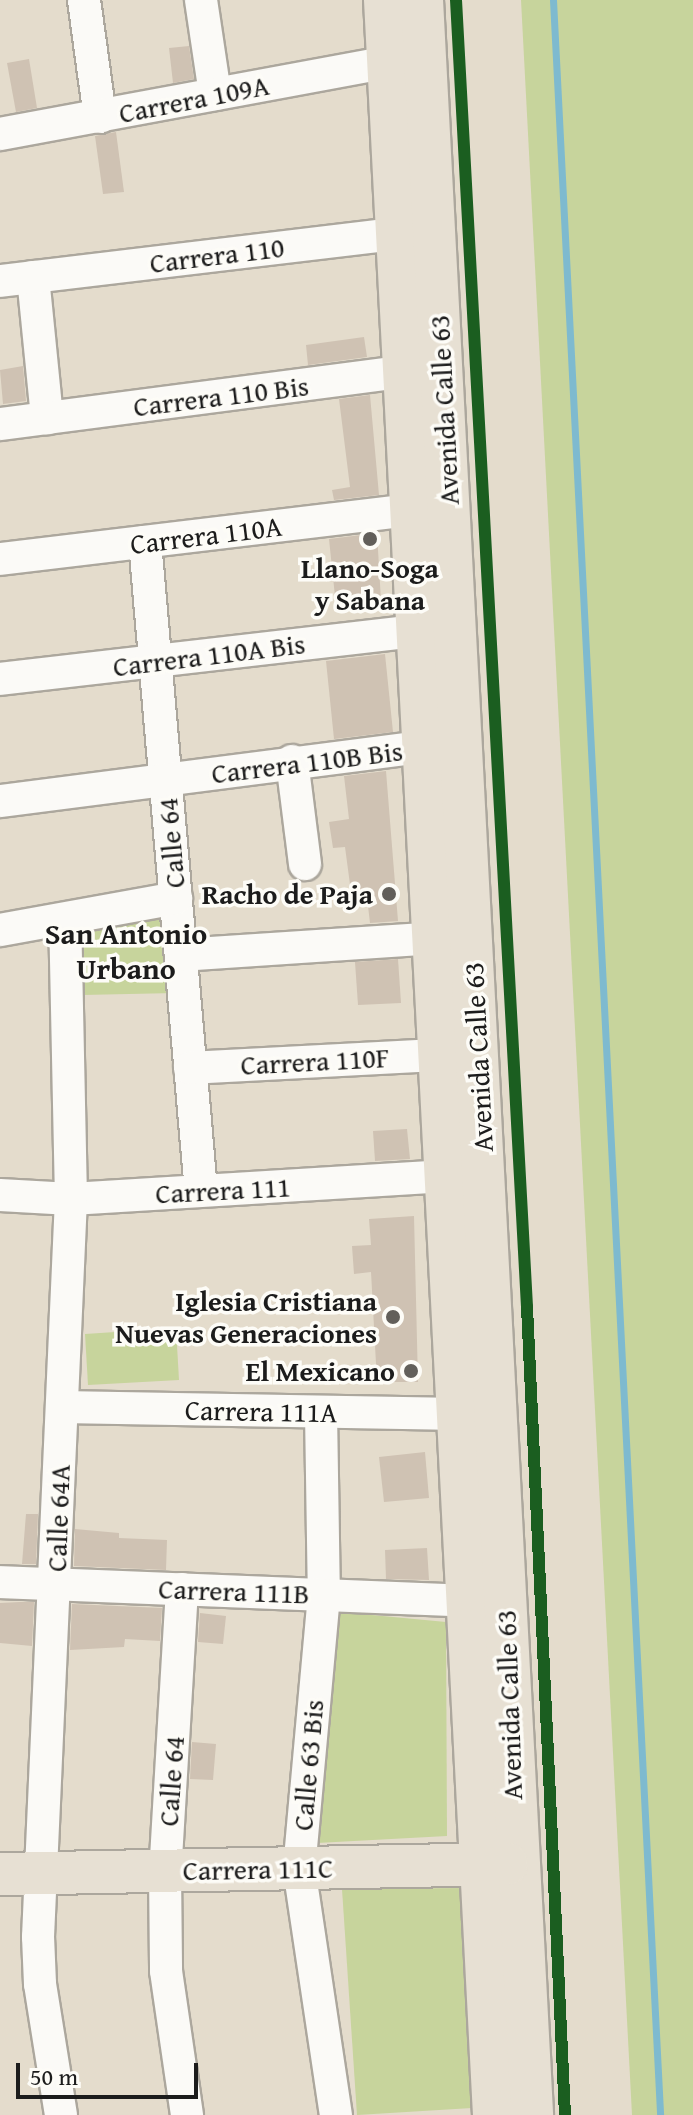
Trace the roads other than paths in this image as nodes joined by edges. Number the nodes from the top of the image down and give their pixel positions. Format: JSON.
{"nodes":[{"id":1,"x":84,"y":0,"type":"edge"},
{"id":2,"x":201,"y":0,"type":"edge"},
{"id":3,"x":385,"y":0,"type":"edge"},
{"id":4,"x":422,"y":0,"type":"edge"},
{"id":5,"x":389,"y":62,"type":"junction"},
{"id":6,"x":215,"y":94,"type":"junction"},
{"id":7,"x":100,"y":117,"type":"junction"},
{"id":8,"x":0,"y":134,"type":"edge"},
{"id":9,"x":416,"y":231,"type":"junction"},
{"id":10,"x":33,"y":277,"type":"junction"},
{"id":11,"x":0,"y":281,"type":"edge"},
{"id":12,"x":423,"y":370,"type":"junction"},
{"id":13,"x":47,"y":418,"type":"junction"},
{"id":14,"x":0,"y":424,"type":"edge"},
{"id":15,"x":412,"y":510,"type":"junction"},
{"id":16,"x":145,"y":542,"type":"junction"},
{"id":17,"x":0,"y":559,"type":"edge"},
{"id":18,"x":418,"y":631,"type":"junction"},
{"id":19,"x":156,"y":661,"type":"junction"},
{"id":20,"x":0,"y":679,"type":"edge"},
{"id":21,"x":424,"y":747,"type":"junction"},
{"id":22,"x":292,"y":761,"type":"junction"},
{"id":23,"x":166,"y":781,"type":"junction"},
{"id":24,"x":0,"y":801,"type":"edge"},
{"id":25,"x":305,"y":864,"type":"dead end"},
{"id":26,"x":176,"y":898,"type":"junction"},
{"id":27,"x":65,"y":920,"type":"junction"},
{"id":28,"x":0,"y":930,"type":"edge"},
{"id":29,"x":434,"y":938,"type":"junction"},
{"id":30,"x":181,"y":955,"type":"junction"},
{"id":31,"x":440,"y":1055,"type":"junction"},
{"id":32,"x":190,"y":1068,"type":"junction"},
{"id":33,"x":446,"y":1176,"type":"junction"},
{"id":34,"x":201,"y":1191,"type":"junction"},
{"id":35,"x":0,"y":1195,"type":"edge"},
{"id":36,"x":71,"y":1199,"type":"junction"},
{"id":37,"x":63,"y":1407,"type":"junction"},
{"id":38,"x":321,"y":1412,"type":"junction"},
{"id":39,"x":458,"y":1414,"type":"junction"},
{"id":40,"x":0,"y":1582,"type":"edge"},
{"id":41,"x":55,"y":1584,"type":"junction"},
{"id":42,"x":182,"y":1589,"type":"junction"},
{"id":43,"x":324,"y":1595,"type":"junction"},
{"id":44,"x":467,"y":1601,"type":"junction"},
{"id":45,"x":498,"y":1864,"type":"junction"},
{"id":46,"x":299,"y":1868,"type":"junction"},
{"id":47,"x":165,"y":1871,"type":"junction"},
{"id":48,"x":20,"y":1874,"type":"edge"},
{"id":49,"x":61,"y":2115,"type":"edge"},
{"id":50,"x":187,"y":2115,"type":"edge"},
{"id":51,"x":336,"y":2115,"type":"edge"},
{"id":52,"x":494,"y":2115,"type":"edge"},
{"id":53,"x":532,"y":2115,"type":"edge"}],
"edges":[{"from":1,"to":7,"type":"street"},
{"from":2,"to":6,"type":"street"},
{"from":3,"to":5,"type":"main road","name":"Avenida Calle 63"},
{"from":4,"to":9,"type":"main road","name":"Avenida Calle 63"},
{"from":5,"to":6,"type":"street","name":"Carrera 109A"},
{"from":5,"to":9,"type":"main road","name":"Avenida Calle 63"},
{"from":6,"to":7,"type":"street","name":"Carrera 109A"},
{"from":7,"to":8,"type":"street","name":"Carrera 109A"},
{"from":9,"to":10,"type":"street","name":"Carrera 110"},
{"from":9,"to":12,"type":"main road","name":"Avenida Calle 63"},
{"from":10,"to":11,"type":"street","name":"Carrera 110"},
{"from":10,"to":13,"type":"street"},
{"from":12,"to":13,"type":"street","name":"Carrera 110 Bis"},
{"from":12,"to":15,"type":"main road","name":"Avenida Calle 63"},
{"from":12,"to":45,"type":"main road","name":"Avenida Calle 63"},
{"from":13,"to":14,"type":"street","name":"Carrera 110 Bis"},
{"from":15,"to":16,"type":"street","name":"Carrera 110A"},
{"from":15,"to":18,"type":"main road","name":"Avenida Calle 63"},
{"from":16,"to":17,"type":"street","name":"Carrera 110A"},
{"from":16,"to":19,"type":"street","name":"Calle 64"},
{"from":18,"to":19,"type":"street","name":"Carrera 110A Bis"},
{"from":18,"to":21,"type":"main road","name":"Avenida Calle 63"},
{"from":19,"to":20,"type":"street","name":"Carrera 110A Bis"},
{"from":19,"to":23,"type":"street","name":"Calle 64"},
{"from":21,"to":22,"type":"street","name":"Carrera 110B Bis"},
{"from":21,"to":29,"type":"main road","name":"Avenida Calle 63"},
{"from":22,"to":23,"type":"street","name":"Carrera 110B Bis"},
{"from":22,"to":25,"type":"street"},
{"from":23,"to":24,"type":"street","name":"Carrera 110B Bis"},
{"from":23,"to":26,"type":"street","name":"Calle 64"},
{"from":26,"to":27,"type":"street"},
{"from":26,"to":30,"type":"street","name":"Calle 64"},
{"from":27,"to":28,"type":"street"},
{"from":27,"to":36,"type":"street","name":"Calle 64A"},
{"from":29,"to":30,"type":"street"},
{"from":29,"to":31,"type":"main road","name":"Avenida Calle 63"},
{"from":30,"to":32,"type":"street","name":"Calle 64"},
{"from":31,"to":32,"type":"street","name":"Carrera 110F"},
{"from":31,"to":33,"type":"main road","name":"Avenida Calle 63"},
{"from":32,"to":34,"type":"street","name":"Calle 64"},
{"from":33,"to":34,"type":"street","name":"Carrera 111"},
{"from":33,"to":39,"type":"main road","name":"Avenida Calle 63"},
{"from":34,"to":36,"type":"street","name":"Carrera 111"},
{"from":35,"to":36,"type":"street","name":"Carrera 111"},
{"from":36,"to":37,"type":"street","name":"Calle 64A"},
{"from":37,"to":38,"type":"street","name":"Carrera 111A"},
{"from":37,"to":41,"type":"street","name":"Calle 64A"},
{"from":38,"to":39,"type":"street","name":"Carrera 111A"},
{"from":38,"to":43,"type":"street","name":"Calle 63 Bis"},
{"from":39,"to":44,"type":"main road","name":"Avenida Calle 63"},
{"from":40,"to":41,"type":"street","name":"Carrera 111B"},
{"from":41,"to":42,"type":"street","name":"Carrera 111B"},
{"from":41,"to":48,"type":"street","name":"Calle 64A"},
{"from":42,"to":43,"type":"street","name":"Carrera 111B"},
{"from":42,"to":47,"type":"street","name":"Calle 64"},
{"from":43,"to":44,"type":"street","name":"Carrera 111B"},
{"from":43,"to":46,"type":"street","name":"Calle 63 Bis"},
{"from":44,"to":45,"type":"main road","name":"Avenida Calle 63"},
{"from":45,"to":46,"type":"main road","name":"Carrera 111C"},
{"from":45,"to":52,"type":"main road","name":"Avenida Calle 63"},
{"from":45,"to":53,"type":"main road","name":"Avenida Calle 63"},
{"from":46,"to":47,"type":"main road","name":"Carrera 111C"},
{"from":46,"to":51,"type":"street","name":"Calle 63 Bis"},
{"from":47,"to":48,"type":"main road","name":"Carrera 111C"},
{"from":47,"to":50,"type":"street","name":"Calle 64"},
{"from":48,"to":49,"type":"street","name":"Calle 64A"}]}
